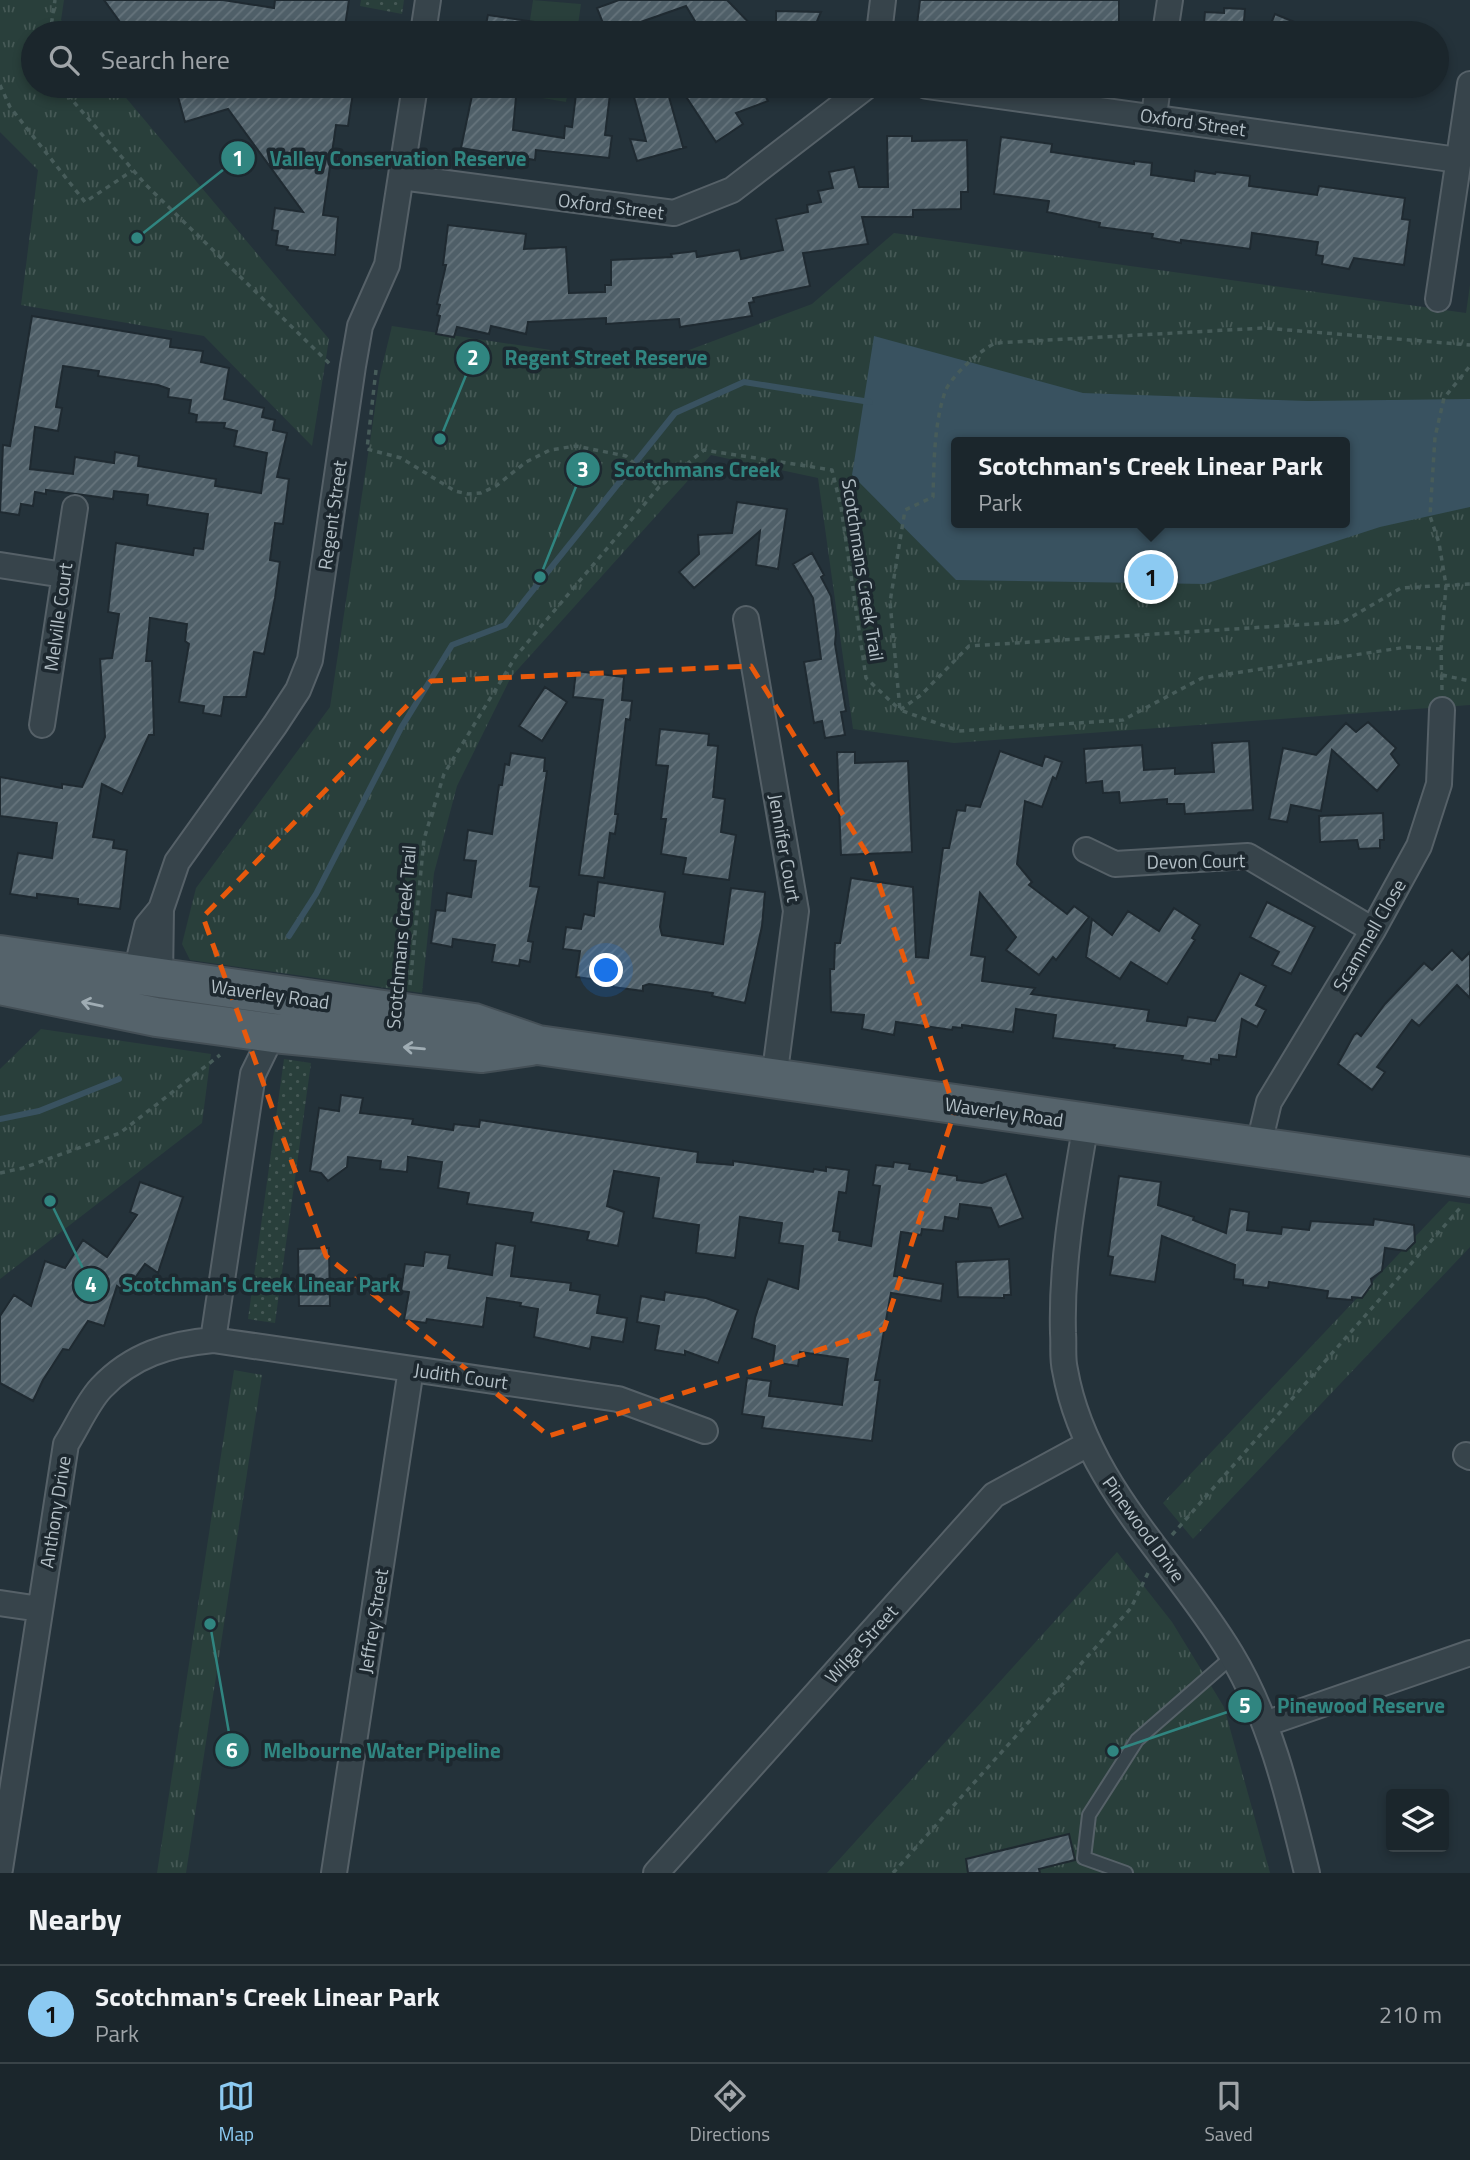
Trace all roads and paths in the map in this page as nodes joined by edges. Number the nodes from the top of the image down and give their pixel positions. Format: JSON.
{"nodes":[{"id":1,"x":55,"y":0,"type":"edge"},
{"id":2,"x":428,"y":0,"type":"edge"},
{"id":3,"x":883,"y":0,"type":"edge"},
{"id":4,"x":1170,"y":0,"type":"edge"},
{"id":5,"x":52,"y":21,"type":"edge"},
{"id":6,"x":425,"y":21,"type":"edge"},
{"id":7,"x":880,"y":21,"type":"edge"},
{"id":8,"x":1167,"y":21,"type":"edge"},
{"id":9,"x":1470,"y":84,"type":"edge"},
{"id":10,"x":0,"y":85,"type":"edge"},
{"id":11,"x":70,"y":98,"type":"edge"},
{"id":12,"x":413,"y":98,"type":"edge"},
{"id":13,"x":851,"y":98,"type":"edge"},
{"id":14,"x":1018,"y":98,"type":"edge"},
{"id":15,"x":1156,"y":98,"type":"edge"},
{"id":16,"x":1154,"y":116,"type":"junction"},
{"id":17,"x":1458,"y":160,"type":"junction"},
{"id":18,"x":133,"y":171,"type":"junction"},
{"id":19,"x":401,"y":177,"type":"junction"},
{"id":20,"x":1438,"y":299,"type":"dead end"},
{"id":21,"x":1470,"y":345,"type":"edge"},
{"id":22,"x":353,"y":366,"type":"junction"},
{"id":23,"x":1470,"y":366,"type":"edge"},
{"id":24,"x":367,"y":449,"type":"dead end"},
{"id":25,"x":659,"y":487,"type":"junction"},
{"id":26,"x":75,"y":508,"type":"dead end"},
{"id":27,"x":0,"y":565,"type":"edge"},
{"id":28,"x":64,"y":575,"type":"junction"},
{"id":29,"x":1470,"y":584,"type":"edge"},
{"id":30,"x":1446,"y":585,"type":"junction"},
{"id":31,"x":746,"y":619,"type":"dead end"},
{"id":32,"x":1441,"y":649,"type":"junction"},
{"id":33,"x":1442,"y":675,"type":"junction"},
{"id":34,"x":1470,"y":681,"type":"edge"},
{"id":35,"x":1442,"y":709,"type":"joint"},
{"id":36,"x":900,"y":710,"type":"junction"},
{"id":37,"x":42,"y":725,"type":"dead end"},
{"id":38,"x":1086,"y":850,"type":"dead end"},
{"id":39,"x":1373,"y":930,"type":"junction"},
{"id":40,"x":0,"y":955,"type":"edge"},
{"id":41,"x":148,"y":978,"type":"junction"},
{"id":42,"x":0,"y":985,"type":"edge"},
{"id":43,"x":408,"y":1013,"type":"junction"},
{"id":44,"x":147,"y":1015,"type":"junction"},
{"id":45,"x":253,"y":1036,"type":"junction"},
{"id":46,"x":538,"y":1045,"type":"junction"},
{"id":47,"x":774,"y":1079,"type":"junction"},
{"id":48,"x":1086,"y":1123,"type":"junction"},
{"id":49,"x":1258,"y":1147,"type":"junction"},
{"id":50,"x":0,"y":1173,"type":"edge"},
{"id":51,"x":1467,"y":1190,"type":"edge"},
{"id":52,"x":213,"y":1340,"type":"junction"},
{"id":53,"x":411,"y":1369,"type":"junction"},
{"id":54,"x":705,"y":1431,"type":"dead end"},
{"id":55,"x":1088,"y":1444,"type":"junction"},
{"id":56,"x":1158,"y":1552,"type":"junction"},
{"id":57,"x":0,"y":1603,"type":"edge"},
{"id":58,"x":40,"y":1609,"type":"junction"},
{"id":59,"x":1470,"y":1653,"type":"edge"},
{"id":60,"x":1233,"y":1656,"type":"junction"},
{"id":61,"x":1265,"y":1724,"type":"junction"},
{"id":62,"x":0,"y":1869,"type":"edge"},
{"id":63,"x":334,"y":1873,"type":"edge"},
{"id":64,"x":656,"y":1873,"type":"edge"},
{"id":65,"x":893,"y":1873,"type":"edge"},
{"id":66,"x":1126,"y":1873,"type":"edge"},
{"id":67,"x":1307,"y":1873,"type":"edge"}],
"edges":[{"from":1,"to":5,"type":"path"},
{"from":2,"to":6,"type":"street"},
{"from":3,"to":7,"type":"street"},
{"from":4,"to":8,"type":"street"},
{"from":9,"to":17,"type":"street"},
{"from":10,"to":18,"type":"path"},
{"from":11,"to":18,"type":"path"},
{"from":12,"to":19,"type":"street","name":"Regent Street"},
{"from":13,"to":19,"type":"street","name":"Oxford Street"},
{"from":14,"to":16,"type":"street","name":"Oxford Street"},
{"from":15,"to":16,"type":"street"},
{"from":16,"to":17,"type":"street","name":"Oxford Street"},
{"from":17,"to":20,"type":"street"},
{"from":18,"to":22,"type":"path"},
{"from":19,"to":22,"type":"street","name":"Regent Street"},
{"from":21,"to":36,"type":"path"},
{"from":22,"to":41,"type":"street","name":"Regent Street"},
{"from":23,"to":30,"type":"path"},
{"from":24,"to":25,"type":"path"},
{"from":25,"to":36,"type":"path","name":"Scotchmans Creek Trail"},
{"from":25,"to":43,"type":"path","name":"Scotchmans Creek Trail"},
{"from":26,"to":28,"type":"street","name":"Melville Court"},
{"from":27,"to":28,"type":"street"},
{"from":28,"to":37,"type":"street","name":"Melville Court"},
{"from":29,"to":30,"type":"path"},
{"from":30,"to":32,"type":"path"},
{"from":30,"to":36,"type":"path"},
{"from":31,"to":47,"type":"street","name":"Jennifer Court"},
{"from":32,"to":33,"type":"path"},
{"from":32,"to":36,"type":"path"},
{"from":33,"to":34,"type":"path"},
{"from":33,"to":35,"type":"path"},
{"from":35,"to":39,"type":"street","name":"Scammell Close"},
{"from":38,"to":39,"type":"street","name":"Devon Court"},
{"from":39,"to":49,"type":"street","name":"Scammell Close"},
{"from":40,"to":41,"type":"main road","name":"Waverley Road"},
{"from":41,"to":43,"type":"main road","name":"Waverley Road"},
{"from":41,"to":44,"type":"main road"},
{"from":44,"to":42,"type":"main road","name":"Waverley Road","one_way":true},
{"from":43,"to":46,"type":"main road","name":"Waverley Road"},
{"from":44,"to":45,"type":"main road","name":"Waverley Road"},
{"from":46,"to":45,"type":"main road","name":"Waverley Road","one_way":true},
{"from":45,"to":50,"type":"path"},
{"from":45,"to":52,"type":"street"},
{"from":46,"to":47,"type":"main road","name":"Waverley Road"},
{"from":47,"to":48,"type":"main road","name":"Waverley Road"},
{"from":48,"to":49,"type":"main road","name":"Waverley Road"},
{"from":48,"to":55,"type":"street","name":"Pinewood Drive"},
{"from":49,"to":51,"type":"main road","name":"Waverley Road"},
{"from":51,"to":56,"type":"path"},
{"from":52,"to":53,"type":"street","name":"Judith Court"},
{"from":52,"to":58,"type":"street","name":"Anthony Drive"},
{"from":53,"to":54,"type":"street","name":"Judith Court"},
{"from":53,"to":63,"type":"street","name":"Jeffrey Street"},
{"from":55,"to":56,"type":"street","name":"Pinewood Drive"},
{"from":55,"to":64,"type":"street","name":"Wilga Street"},
{"from":56,"to":60,"type":"street","name":"Pinewood Drive"},
{"from":56,"to":65,"type":"path"},
{"from":57,"to":58,"type":"street"},
{"from":58,"to":62,"type":"street","name":"Anthony Drive"},
{"from":59,"to":61,"type":"street"},
{"from":60,"to":61,"type":"street","name":"Pinewood Drive"},
{"from":60,"to":66,"type":"lane"},
{"from":61,"to":67,"type":"street","name":"Pinewood Drive"}]}
